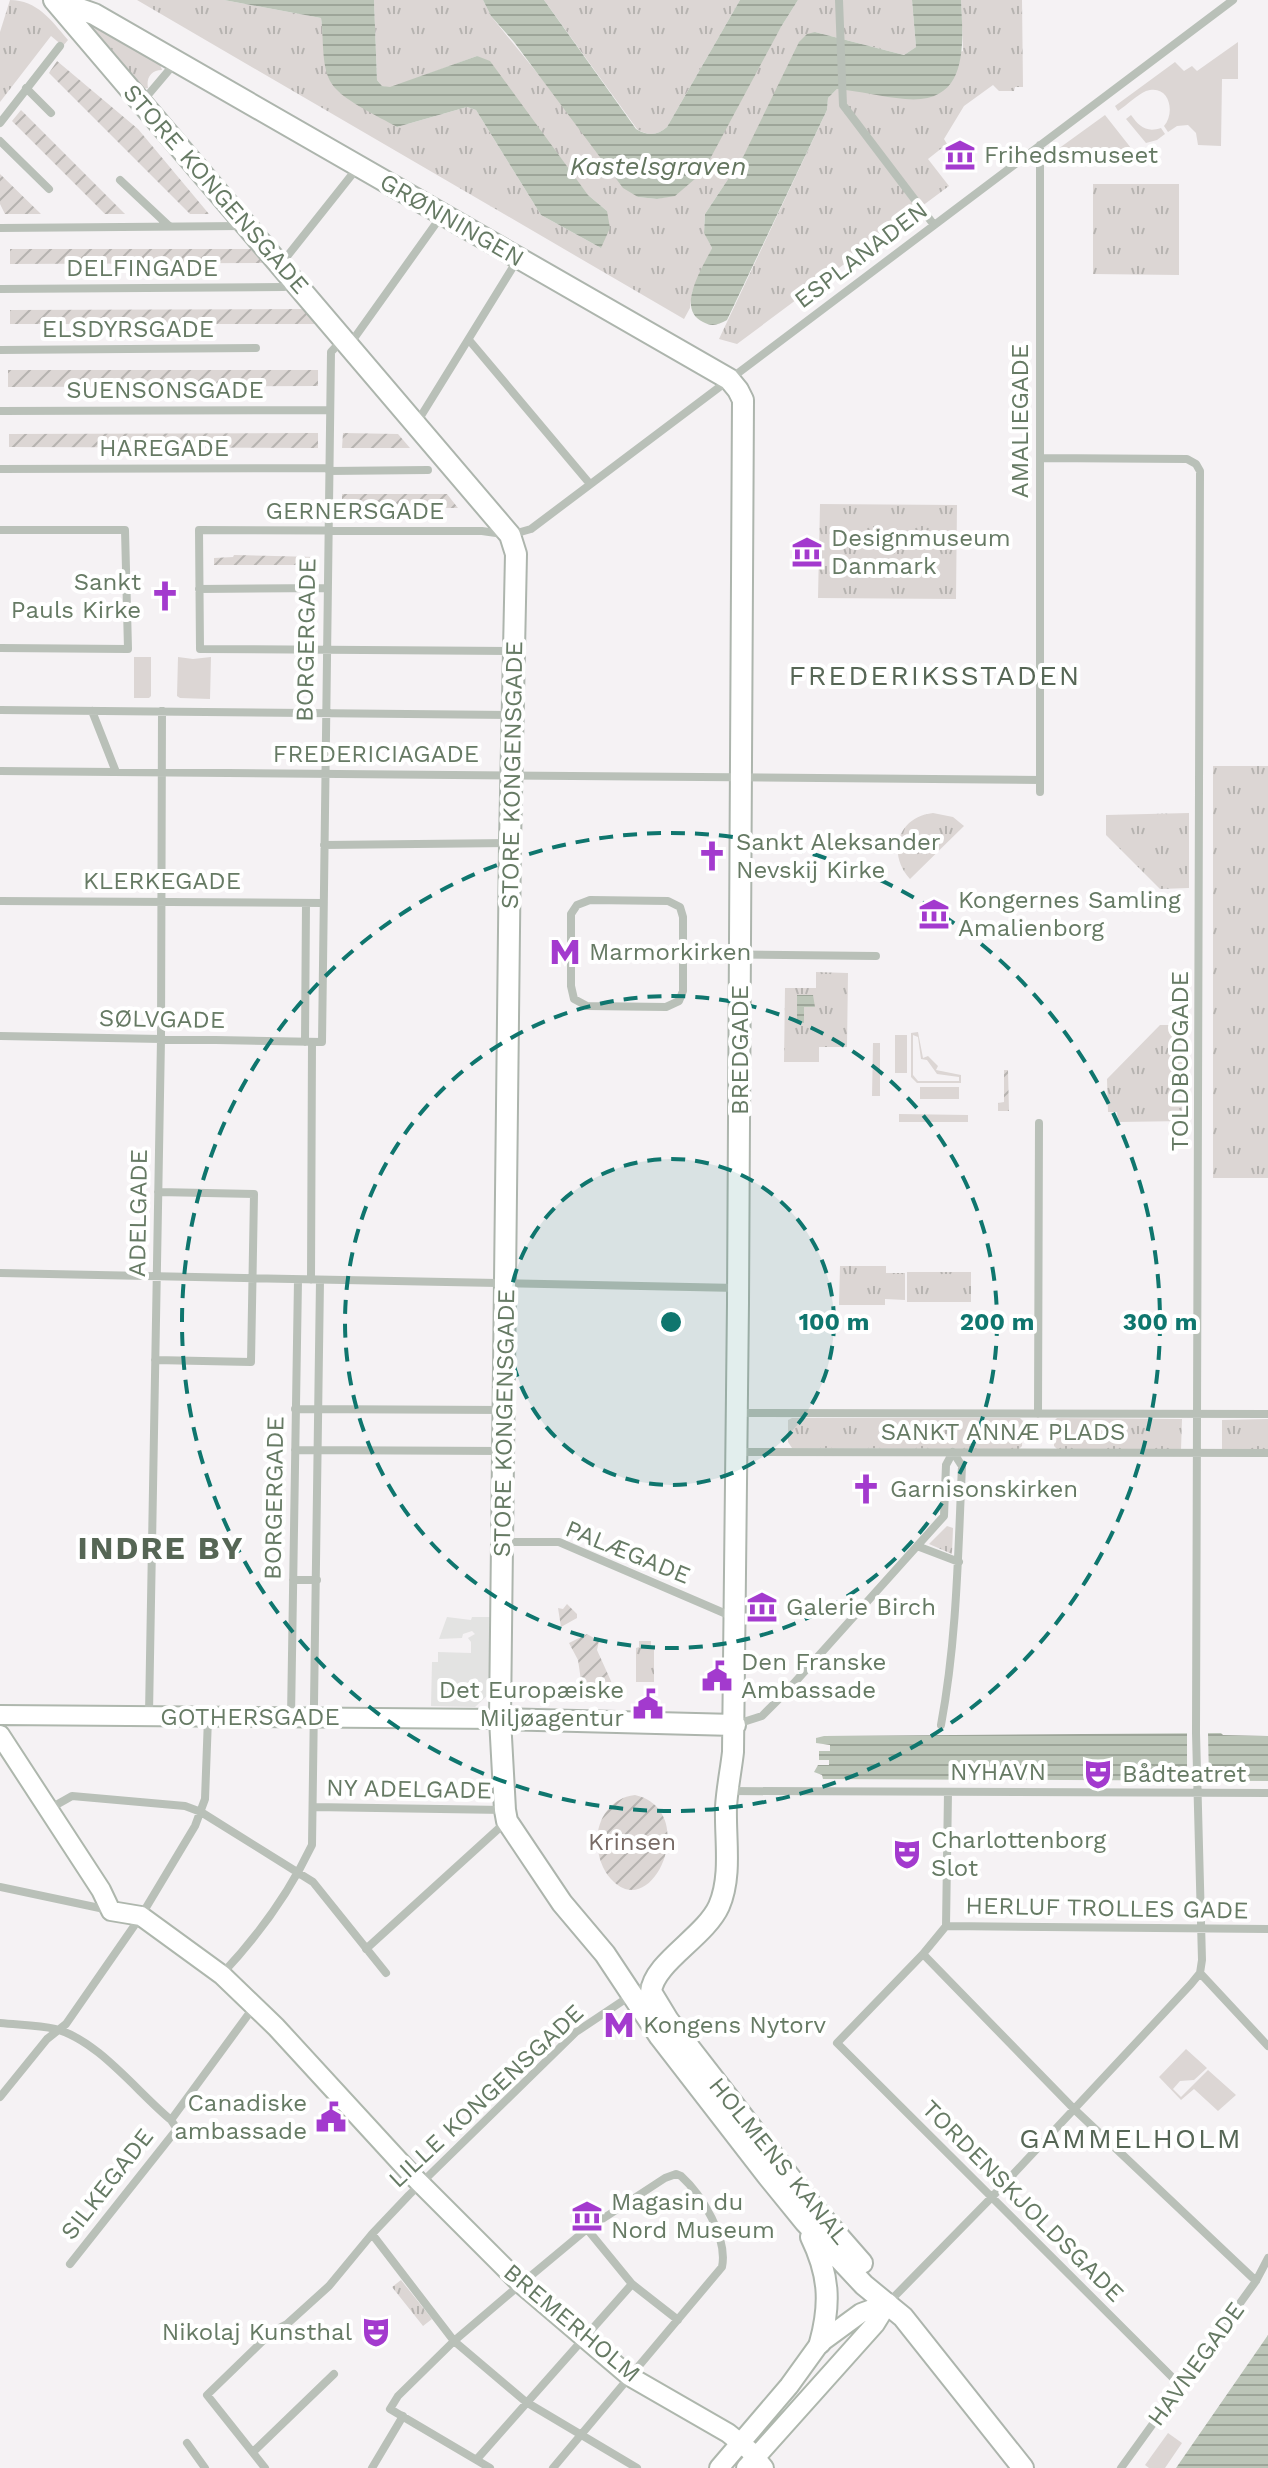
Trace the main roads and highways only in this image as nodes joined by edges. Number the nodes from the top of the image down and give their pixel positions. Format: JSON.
{"nodes":[{"id":1,"x":54,"y":0,"type":"edge"},
{"id":2,"x":87,"y":7,"type":"edge"},
{"id":3,"x":729,"y":379,"type":"joint"},
{"id":4,"x":500,"y":1719,"type":"junction"},
{"id":5,"x":735,"y":1725,"type":"junction"},
{"id":6,"x":610,"y":1960,"type":"junction"},
{"id":7,"x":652,"y":1981,"type":"junction"},
{"id":8,"x":664,"y":2028,"type":"junction"},
{"id":9,"x":805,"y":2222,"type":"junction"},
{"id":10,"x":888,"y":2303,"type":"junction"},
{"id":11,"x":820,"y":2343,"type":"road end"},
{"id":12,"x":1023,"y":2468,"type":"edge"}],
"edges":[{"from":1,"to":2,"type":"main road","name":"GRØNNINGEN"},
{"from":1,"to":4,"type":"main road","name":"STORE KONGENSGADE"},
{"from":2,"to":3,"type":"main road","name":"GRØNNINGEN"},
{"from":3,"to":5,"type":"main road","name":"BREDGADE"},
{"from":4,"to":5,"type":"main road"},
{"from":4,"to":6,"type":"main road"},
{"from":5,"to":7,"type":"main road"},
{"from":6,"to":7,"type":"main road"},
{"from":6,"to":8,"type":"main road"},
{"from":7,"to":8,"type":"main road"},
{"from":8,"to":9,"type":"main road","name":"HOLMENS KANAL"},
{"from":8,"to":10,"type":"main road","name":"HOLMENS KANAL"},
{"from":9,"to":10,"type":"main road","name":"HOLMENS KANAL"},
{"from":9,"to":11,"type":"main road"},
{"from":10,"to":12,"type":"main road"}]}
